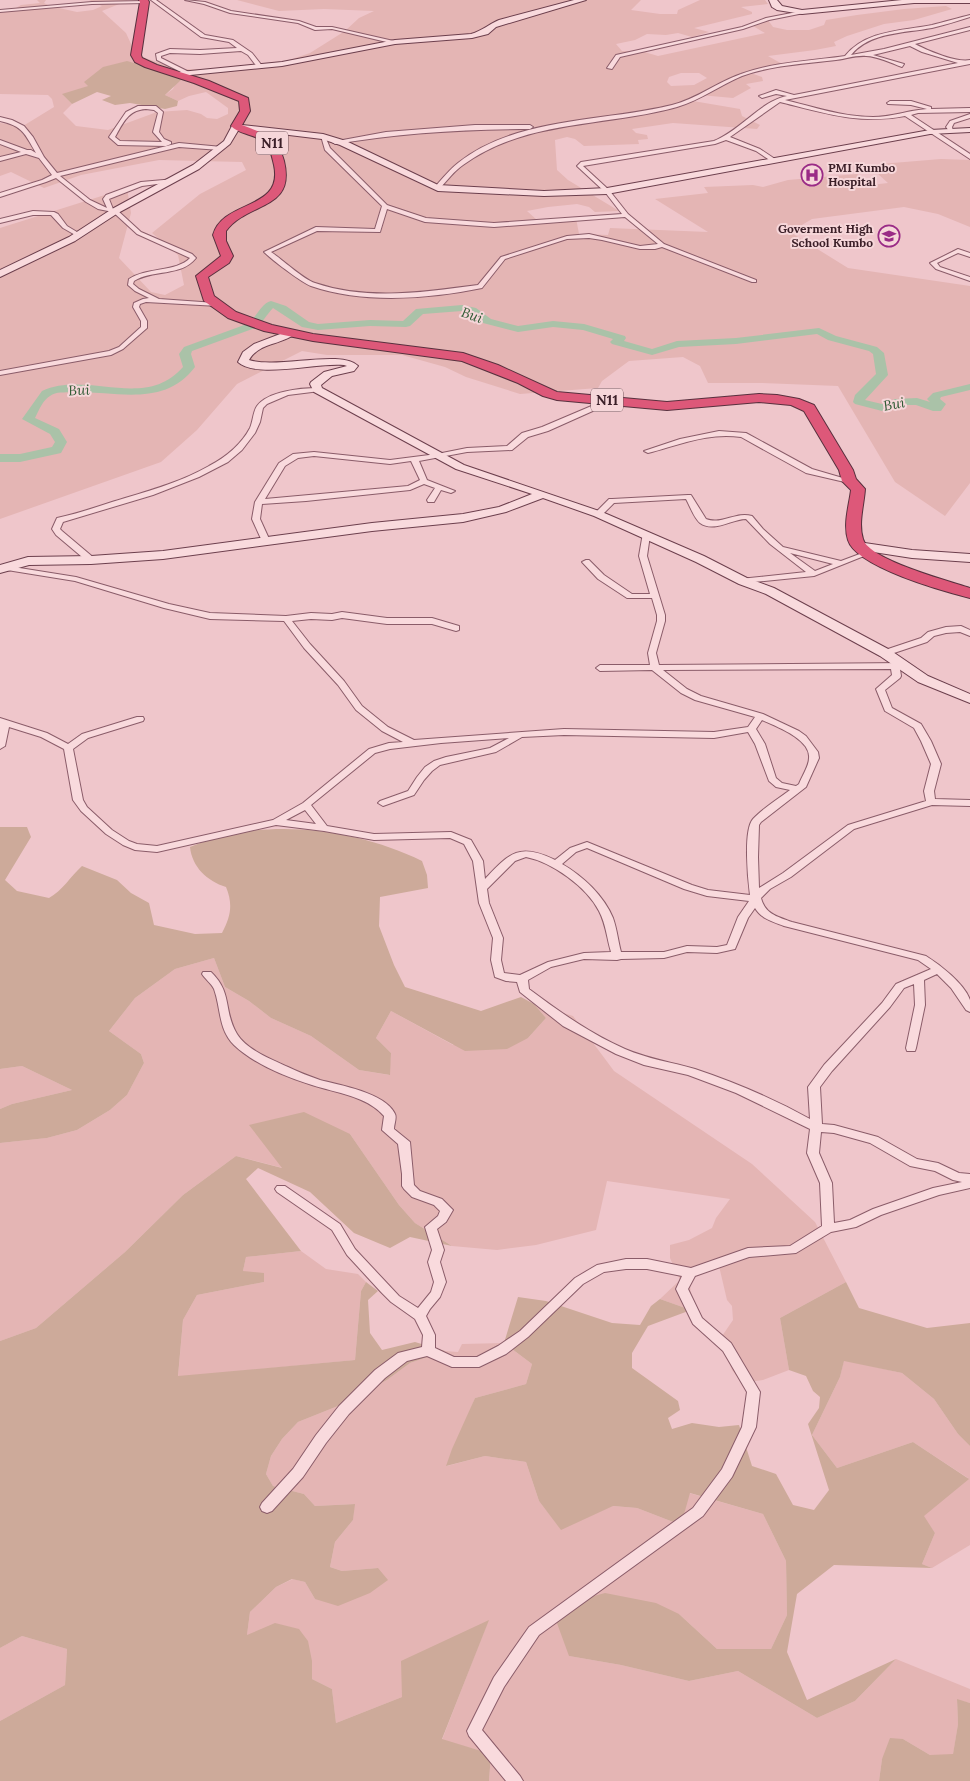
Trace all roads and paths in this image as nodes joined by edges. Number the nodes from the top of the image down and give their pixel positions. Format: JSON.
{"nodes":[{"id":1,"x":187,"y":0,"type":"edge"},
{"id":2,"x":582,"y":0,"type":"edge"},
{"id":3,"x":773,"y":0,"type":"edge"},
{"id":4,"x":147,"y":1,"type":"edge"},
{"id":5,"x":970,"y":1,"type":"edge"},
{"id":6,"x":0,"y":11,"type":"edge"},
{"id":7,"x":802,"y":12,"type":"junction"},
{"id":8,"x":970,"y":16,"type":"edge"},
{"id":9,"x":970,"y":28,"type":"edge"},
{"id":10,"x":395,"y":42,"type":"junction"},
{"id":11,"x":911,"y":44,"type":"junction"},
{"id":12,"x":243,"y":49,"type":"junction"},
{"id":13,"x":867,"y":54,"type":"junction"},
{"id":14,"x":847,"y":57,"type":"junction"},
{"id":15,"x":967,"y":62,"type":"edge"},
{"id":16,"x":806,"y":63,"type":"junction"},
{"id":17,"x":911,"y":63,"type":"dead end"},
{"id":18,"x":902,"y":65,"type":"junction"},
{"id":19,"x":814,"y":66,"type":"dead end"},
{"id":20,"x":260,"y":67,"type":"junction"},
{"id":21,"x":610,"y":68,"type":"dead end"},
{"id":22,"x":918,"y":72,"type":"junction"},
{"id":23,"x":183,"y":73,"type":"junction"},
{"id":24,"x":762,"y":96,"type":"dead end"},
{"id":25,"x":792,"y":96,"type":"junction"},
{"id":26,"x":779,"y":100,"type":"junction"},
{"id":27,"x":890,"y":103,"type":"dead end"},
{"id":28,"x":771,"y":104,"type":"junction"},
{"id":29,"x":790,"y":106,"type":"dead end"},
{"id":30,"x":932,"y":110,"type":"junction"},
{"id":31,"x":970,"y":110,"type":"edge"},
{"id":32,"x":970,"y":116,"type":"edge"},
{"id":33,"x":908,"y":117,"type":"junction"},
{"id":34,"x":0,"y":119,"type":"edge"},
{"id":35,"x":236,"y":126,"type":"junction"},
{"id":36,"x":548,"y":128,"type":"junction"},
{"id":37,"x":951,"y":130,"type":"junction"},
{"id":38,"x":970,"y":130,"type":"edge"},
{"id":39,"x":930,"y":132,"type":"junction"},
{"id":40,"x":323,"y":137,"type":"junction"},
{"id":41,"x":726,"y":138,"type":"junction"},
{"id":42,"x":0,"y":142,"type":"edge"},
{"id":43,"x":335,"y":142,"type":"junction"},
{"id":44,"x":169,"y":143,"type":"junction"},
{"id":45,"x":179,"y":144,"type":"junction"},
{"id":46,"x":37,"y":148,"type":"junction"},
{"id":47,"x":220,"y":148,"type":"junction"},
{"id":48,"x":28,"y":152,"type":"junction"},
{"id":49,"x":41,"y":157,"type":"junction"},
{"id":50,"x":970,"y":157,"type":"edge"},
{"id":51,"x":0,"y":159,"type":"edge"},
{"id":52,"x":773,"y":160,"type":"junction"},
{"id":53,"x":56,"y":175,"type":"junction"},
{"id":54,"x":172,"y":180,"type":"junction"},
{"id":55,"x":437,"y":188,"type":"junction"},
{"id":56,"x":607,"y":191,"type":"junction"},
{"id":57,"x":0,"y":195,"type":"edge"},
{"id":58,"x":385,"y":206,"type":"junction"},
{"id":59,"x":113,"y":211,"type":"junction"},
{"id":60,"x":626,"y":215,"type":"junction"},
{"id":61,"x":0,"y":221,"type":"edge"},
{"id":62,"x":79,"y":235,"type":"junction"},
{"id":63,"x":662,"y":245,"type":"junction"},
{"id":64,"x":970,"y":255,"type":"edge"},
{"id":65,"x":0,"y":274,"type":"edge"},
{"id":66,"x":970,"y":279,"type":"edge"},
{"id":67,"x":754,"y":281,"type":"dead end"},
{"id":68,"x":156,"y":300,"type":"junction"},
{"id":69,"x":216,"y":305,"type":"junction"},
{"id":70,"x":261,"y":327,"type":"joint"},
{"id":71,"x":288,"y":334,"type":"junction"},
{"id":72,"x":0,"y":373,"type":"edge"},
{"id":73,"x":313,"y":388,"type":"junction"},
{"id":74,"x":611,"y":401,"type":"junction"},
{"id":75,"x":648,"y":451,"type":"dead end"},
{"id":76,"x":437,"y":456,"type":"junction"},
{"id":77,"x":416,"y":459,"type":"junction"},
{"id":78,"x":424,"y":481,"type":"junction"},
{"id":79,"x":849,"y":481,"type":"junction"},
{"id":80,"x":439,"y":488,"type":"junction"},
{"id":81,"x":451,"y":491,"type":"dead end"},
{"id":82,"x":543,"y":494,"type":"junction"},
{"id":83,"x":431,"y":500,"type":"dead end"},
{"id":84,"x":259,"y":502,"type":"junction"},
{"id":85,"x":598,"y":514,"type":"junction"},
{"id":86,"x":646,"y":535,"type":"junction"},
{"id":87,"x":266,"y":541,"type":"junction"},
{"id":88,"x":781,"y":548,"type":"junction"},
{"id":89,"x":861,"y":550,"type":"junction"},
{"id":90,"x":970,"y":558,"type":"edge"},
{"id":91,"x":91,"y":560,"type":"junction"},
{"id":92,"x":586,"y":562,"type":"dead end"},
{"id":93,"x":840,"y":562,"type":"junction"},
{"id":94,"x":4,"y":568,"type":"edge"},
{"id":95,"x":814,"y":574,"type":"junction"},
{"id":96,"x":743,"y":581,"type":"junction"},
{"id":97,"x":970,"y":592,"type":"edge"},
{"id":98,"x":654,"y":596,"type":"junction"},
{"id":99,"x":286,"y":619,"type":"junction"},
{"id":100,"x":456,"y":628,"type":"dead end"},
{"id":101,"x":970,"y":632,"type":"edge"},
{"id":102,"x":885,"y":653,"type":"junction"},
{"id":103,"x":900,"y":666,"type":"junction"},
{"id":104,"x":600,"y":668,"type":"dead end"},
{"id":105,"x":655,"y":668,"type":"junction"},
{"id":106,"x":970,"y":699,"type":"edge"},
{"id":107,"x":760,"y":716,"type":"junction"},
{"id":108,"x":140,"y":719,"type":"dead end"},
{"id":109,"x":2,"y":722,"type":"edge"},
{"id":110,"x":751,"y":729,"type":"junction"},
{"id":111,"x":521,"y":735,"type":"junction"},
{"id":112,"x":412,"y":743,"type":"junction"},
{"id":113,"x":0,"y":746,"type":"edge"},
{"id":114,"x":68,"y":748,"type":"junction"},
{"id":115,"x":797,"y":789,"type":"junction"},
{"id":116,"x":931,"y":802,"type":"junction"},
{"id":117,"x":383,"y":803,"type":"dead end"},
{"id":118,"x":970,"y":803,"type":"edge"},
{"id":119,"x":306,"y":805,"type":"junction"},
{"id":120,"x":276,"y":822,"type":"junction"},
{"id":121,"x":324,"y":828,"type":"junction"},
{"id":122,"x":557,"y":864,"type":"junction"},
{"id":123,"x":482,"y":888,"type":"junction"},
{"id":124,"x":755,"y":900,"type":"junction"},
{"id":125,"x":616,"y":957,"type":"junction"},
{"id":126,"x":940,"y":969,"type":"junction"},
{"id":127,"x":207,"y":974,"type":"dead end"},
{"id":128,"x":522,"y":979,"type":"junction"},
{"id":129,"x":919,"y":979,"type":"junction"},
{"id":130,"x":970,"y":1008,"type":"edge"},
{"id":131,"x":911,"y":1048,"type":"dead end"},
{"id":132,"x":816,"y":1127,"type":"junction"},
{"id":133,"x":970,"y":1178,"type":"edge"},
{"id":134,"x":970,"y":1184,"type":"edge"},
{"id":135,"x":281,"y":1189,"type":"dead end"},
{"id":136,"x":828,"y":1228,"type":"junction"},
{"id":137,"x":691,"y":1273,"type":"junction"},
{"id":138,"x":420,"y":1316,"type":"junction"},
{"id":139,"x":428,"y":1351,"type":"junction"},
{"id":140,"x":267,"y":1507,"type":"dead end"},
{"id":141,"x":515,"y":1781,"type":"edge"}],
"edges":[{"from":1,"to":10,"type":"street"},
{"from":2,"to":10,"type":"street"},
{"from":3,"to":7,"type":"street"},
{"from":4,"to":6,"type":"street"},
{"from":4,"to":12,"type":"street"},
{"from":4,"to":23,"type":"highway","number":"N11"},
{"from":5,"to":7,"type":"street"},
{"from":7,"to":21,"type":"street"},
{"from":8,"to":14,"type":"street"},
{"from":9,"to":11,"type":"street"},
{"from":10,"to":20,"type":"street"},
{"from":11,"to":13,"type":"street"},
{"from":11,"to":15,"type":"street"},
{"from":12,"to":20,"type":"street"},
{"from":12,"to":23,"type":"street"},
{"from":13,"to":14,"type":"street"},
{"from":13,"to":18,"type":"street"},
{"from":14,"to":16,"type":"street"},
{"from":15,"to":22,"type":"street"},
{"from":16,"to":19,"type":"street"},
{"from":16,"to":36,"type":"street"},
{"from":17,"to":18,"type":"street"},
{"from":18,"to":22,"type":"street"},
{"from":20,"to":23,"type":"street"},
{"from":22,"to":25,"type":"street"},
{"from":23,"to":35,"type":"highway","number":"N11"},
{"from":24,"to":25,"type":"street"},
{"from":25,"to":26,"type":"street"},
{"from":26,"to":28,"type":"street"},
{"from":26,"to":33,"type":"street"},
{"from":27,"to":30,"type":"street"},
{"from":28,"to":29,"type":"street"},
{"from":28,"to":41,"type":"street"},
{"from":30,"to":31,"type":"street"},
{"from":30,"to":33,"type":"street"},
{"from":32,"to":37,"type":"street"},
{"from":33,"to":39,"type":"street"},
{"from":34,"to":46,"type":"street"},
{"from":35,"to":40,"type":"street"},
{"from":35,"to":47,"type":"street"},
{"from":35,"to":69,"type":"highway","number":"N11"},
{"from":36,"to":43,"type":"street"},
{"from":36,"to":55,"type":"street"},
{"from":37,"to":38,"type":"street"},
{"from":37,"to":39,"type":"street"},
{"from":39,"to":50,"type":"street"},
{"from":39,"to":52,"type":"street"},
{"from":40,"to":43,"type":"street"},
{"from":40,"to":58,"type":"street"},
{"from":41,"to":52,"type":"street"},
{"from":41,"to":56,"type":"street"},
{"from":42,"to":48,"type":"street"},
{"from":43,"to":55,"type":"street"},
{"from":44,"to":44,"type":"street"},
{"from":44,"to":45,"type":"street"},
{"from":45,"to":47,"type":"street"},
{"from":45,"to":53,"type":"street"},
{"from":46,"to":48,"type":"street"},
{"from":46,"to":49,"type":"street"},
{"from":47,"to":54,"type":"street"},
{"from":48,"to":49,"type":"street"},
{"from":48,"to":51,"type":"street"},
{"from":49,"to":53,"type":"street"},
{"from":52,"to":56,"type":"street"},
{"from":53,"to":57,"type":"street"},
{"from":53,"to":59,"type":"street"},
{"from":54,"to":59,"type":"street"},
{"from":54,"to":59,"type":"street"},
{"from":55,"to":56,"type":"street"},
{"from":56,"to":60,"type":"street"},
{"from":58,"to":60,"type":"street"},
{"from":58,"to":63,"type":"street"},
{"from":59,"to":62,"type":"street"},
{"from":59,"to":68,"type":"street"},
{"from":60,"to":63,"type":"street"},
{"from":61,"to":62,"type":"street"},
{"from":62,"to":65,"type":"street"},
{"from":63,"to":67,"type":"street"},
{"from":64,"to":66,"type":"street"},
{"from":68,"to":69,"type":"street"},
{"from":68,"to":72,"type":"street"},
{"from":69,"to":70,"type":"highway","number":"N11"},
{"from":70,"to":71,"type":"highway","number":"N11"},
{"from":71,"to":73,"type":"street"},
{"from":71,"to":74,"type":"highway","number":"N11"},
{"from":73,"to":76,"type":"street"},
{"from":73,"to":91,"type":"street"},
{"from":74,"to":76,"type":"street"},
{"from":74,"to":79,"type":"highway","number":"N11"},
{"from":75,"to":79,"type":"street"},
{"from":76,"to":77,"type":"street"},
{"from":76,"to":82,"type":"street"},
{"from":77,"to":78,"type":"street"},
{"from":77,"to":84,"type":"street"},
{"from":78,"to":80,"type":"street"},
{"from":78,"to":84,"type":"street"},
{"from":79,"to":89,"type":"highway","number":"N11"},
{"from":80,"to":81,"type":"street"},
{"from":80,"to":83,"type":"street"},
{"from":82,"to":85,"type":"street"},
{"from":82,"to":87,"type":"street"},
{"from":84,"to":87,"type":"street"},
{"from":85,"to":86,"type":"street"},
{"from":85,"to":88,"type":"street"},
{"from":86,"to":96,"type":"street"},
{"from":86,"to":98,"type":"street"},
{"from":87,"to":91,"type":"street"},
{"from":88,"to":93,"type":"street"},
{"from":88,"to":95,"type":"street"},
{"from":89,"to":90,"type":"street"},
{"from":89,"to":93,"type":"street"},
{"from":89,"to":97,"type":"highway"},
{"from":91,"to":94,"type":"street"},
{"from":92,"to":98,"type":"street"},
{"from":93,"to":95,"type":"street"},
{"from":94,"to":99,"type":"street"},
{"from":95,"to":96,"type":"street"},
{"from":96,"to":102,"type":"street"},
{"from":98,"to":105,"type":"street"},
{"from":99,"to":100,"type":"street"},
{"from":99,"to":112,"type":"street"},
{"from":101,"to":102,"type":"street"},
{"from":102,"to":103,"type":"street"},
{"from":103,"to":105,"type":"street"},
{"from":103,"to":106,"type":"street"},
{"from":103,"to":116,"type":"street"},
{"from":104,"to":105,"type":"street"},
{"from":105,"to":107,"type":"street"},
{"from":107,"to":110,"type":"street"},
{"from":107,"to":115,"type":"street"},
{"from":108,"to":114,"type":"street"},
{"from":109,"to":113,"type":"street"},
{"from":109,"to":114,"type":"street"},
{"from":110,"to":111,"type":"street"},
{"from":110,"to":115,"type":"street"},
{"from":111,"to":112,"type":"street"},
{"from":111,"to":117,"type":"street"},
{"from":112,"to":119,"type":"street"},
{"from":114,"to":120,"type":"street"},
{"from":115,"to":124,"type":"street"},
{"from":116,"to":118,"type":"street"},
{"from":116,"to":124,"type":"street"},
{"from":119,"to":120,"type":"street"},
{"from":119,"to":121,"type":"street"},
{"from":120,"to":121,"type":"street"},
{"from":121,"to":123,"type":"street"},
{"from":122,"to":123,"type":"street"},
{"from":122,"to":124,"type":"street"},
{"from":122,"to":125,"type":"street"},
{"from":123,"to":128,"type":"street"},
{"from":124,"to":125,"type":"street"},
{"from":124,"to":126,"type":"street"},
{"from":125,"to":128,"type":"street"},
{"from":126,"to":129,"type":"street"},
{"from":126,"to":130,"type":"street"},
{"from":127,"to":138,"type":"street"},
{"from":128,"to":132,"type":"street"},
{"from":129,"to":131,"type":"street"},
{"from":129,"to":132,"type":"street"},
{"from":132,"to":133,"type":"street"},
{"from":132,"to":136,"type":"street"},
{"from":134,"to":136,"type":"street"},
{"from":135,"to":138,"type":"street"},
{"from":136,"to":137,"type":"street"},
{"from":137,"to":139,"type":"street"},
{"from":137,"to":141,"type":"street"},
{"from":138,"to":139,"type":"street"},
{"from":139,"to":140,"type":"street"}]}
